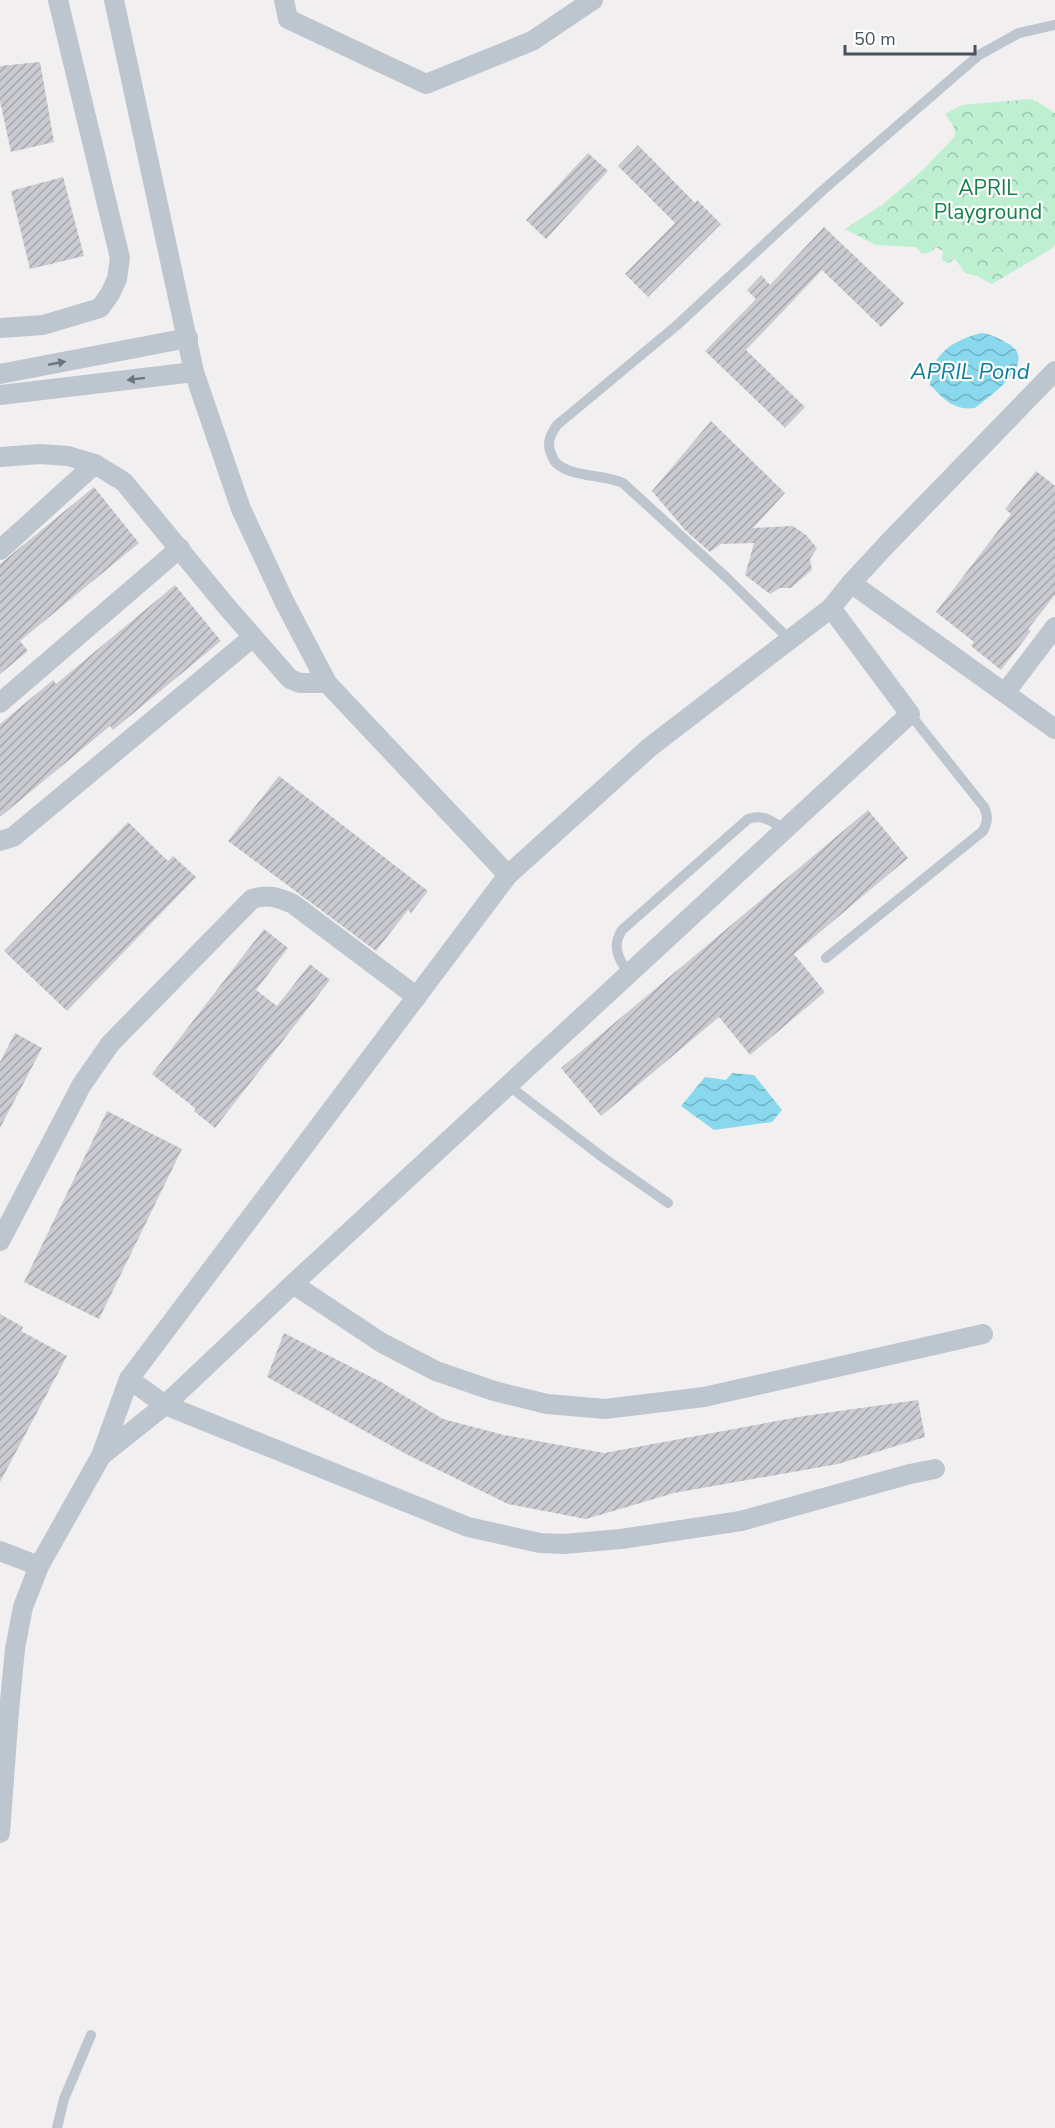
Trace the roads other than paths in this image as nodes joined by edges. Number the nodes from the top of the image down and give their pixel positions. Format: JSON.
{"nodes":[{"id":1,"x":58,"y":0,"type":"edge"},
{"id":2,"x":284,"y":0,"type":"edge"},
{"id":3,"x":593,"y":0,"type":"edge"},
{"id":4,"x":119,"y":1,"type":"edge"},
{"id":5,"x":1055,"y":25,"type":"edge"},
{"id":6,"x":0,"y":328,"type":"edge"},
{"id":7,"x":188,"y":338,"type":"junction"},
{"id":8,"x":1055,"y":371,"type":"edge"},
{"id":9,"x":194,"y":372,"type":"junction"},
{"id":10,"x":0,"y":374,"type":"edge"},
{"id":11,"x":0,"y":395,"type":"edge"},
{"id":12,"x":0,"y":457,"type":"edge"},
{"id":13,"x":95,"y":464,"type":"junction"},
{"id":14,"x":180,"y":548,"type":"junction"},
{"id":15,"x":0,"y":550,"type":"edge"},
{"id":16,"x":851,"y":583,"type":"junction"},
{"id":17,"x":831,"y":608,"type":"junction"},
{"id":18,"x":1055,"y":627,"type":"edge"},
{"id":19,"x":253,"y":637,"type":"junction"},
{"id":20,"x":790,"y":640,"type":"junction"},
{"id":21,"x":327,"y":683,"type":"junction"},
{"id":22,"x":1005,"y":693,"type":"junction"},
{"id":23,"x":0,"y":704,"type":"edge"},
{"id":24,"x":910,"y":714,"type":"junction"},
{"id":25,"x":1055,"y":729,"type":"edge"},
{"id":26,"x":784,"y":829,"type":"junction"},
{"id":27,"x":0,"y":841,"type":"edge"},
{"id":28,"x":508,"y":875,"type":"junction"},
{"id":29,"x":826,"y":958,"type":"dead end"},
{"id":30,"x":628,"y":974,"type":"junction"},
{"id":31,"x":417,"y":997,"type":"junction"},
{"id":32,"x":509,"y":1086,"type":"junction"},
{"id":33,"x":668,"y":1203,"type":"dead end"},
{"id":34,"x":0,"y":1240,"type":"edge"},
{"id":35,"x":293,"y":1284,"type":"junction"},
{"id":36,"x":983,"y":1334,"type":"dead end"},
{"id":37,"x":129,"y":1380,"type":"junction"},
{"id":38,"x":165,"y":1405,"type":"junction"},
{"id":39,"x":101,"y":1456,"type":"junction"},
{"id":40,"x":935,"y":1468,"type":"dead end"},
{"id":41,"x":0,"y":1551,"type":"edge"},
{"id":42,"x":39,"y":1566,"type":"junction"},
{"id":43,"x":4,"y":1711,"type":"edge"},
{"id":44,"x":0,"y":1833,"type":"edge"},
{"id":45,"x":91,"y":2035,"type":"dead end"},
{"id":46,"x":57,"y":2128,"type":"edge"}],
"edges":[{"from":1,"to":6,"type":"street"},
{"from":2,"to":3,"type":"street"},
{"from":4,"to":7,"type":"street"},
{"from":5,"to":20,"type":"lane"},
{"from":7,"to":9,"type":"street"},
{"from":10,"to":7,"type":"street","one_way":true},
{"from":8,"to":16,"type":"street"},
{"from":9,"to":11,"type":"street","one_way":true},
{"from":9,"to":21,"type":"street"},
{"from":12,"to":13,"type":"street"},
{"from":13,"to":14,"type":"street"},
{"from":13,"to":15,"type":"street"},
{"from":14,"to":19,"type":"street"},
{"from":14,"to":23,"type":"street"},
{"from":16,"to":17,"type":"street"},
{"from":16,"to":22,"type":"street"},
{"from":17,"to":20,"type":"street"},
{"from":17,"to":24,"type":"street"},
{"from":18,"to":22,"type":"street"},
{"from":19,"to":21,"type":"street"},
{"from":19,"to":27,"type":"street"},
{"from":20,"to":28,"type":"street"},
{"from":21,"to":28,"type":"street"},
{"from":22,"to":25,"type":"street"},
{"from":24,"to":26,"type":"street"},
{"from":24,"to":29,"type":"lane"},
{"from":26,"to":30,"type":"street"},
{"from":26,"to":30,"type":"lane"},
{"from":28,"to":31,"type":"street"},
{"from":30,"to":32,"type":"street"},
{"from":31,"to":34,"type":"street"},
{"from":31,"to":37,"type":"street"},
{"from":32,"to":33,"type":"lane"},
{"from":32,"to":35,"type":"street"},
{"from":35,"to":36,"type":"street"},
{"from":35,"to":38,"type":"street"},
{"from":37,"to":38,"type":"street"},
{"from":37,"to":39,"type":"street"},
{"from":38,"to":39,"type":"street"},
{"from":38,"to":40,"type":"street"},
{"from":39,"to":42,"type":"street"},
{"from":41,"to":42,"type":"street"},
{"from":42,"to":43,"type":"street"},
{"from":43,"to":44,"type":"street"},
{"from":45,"to":46,"type":"lane"}]}
